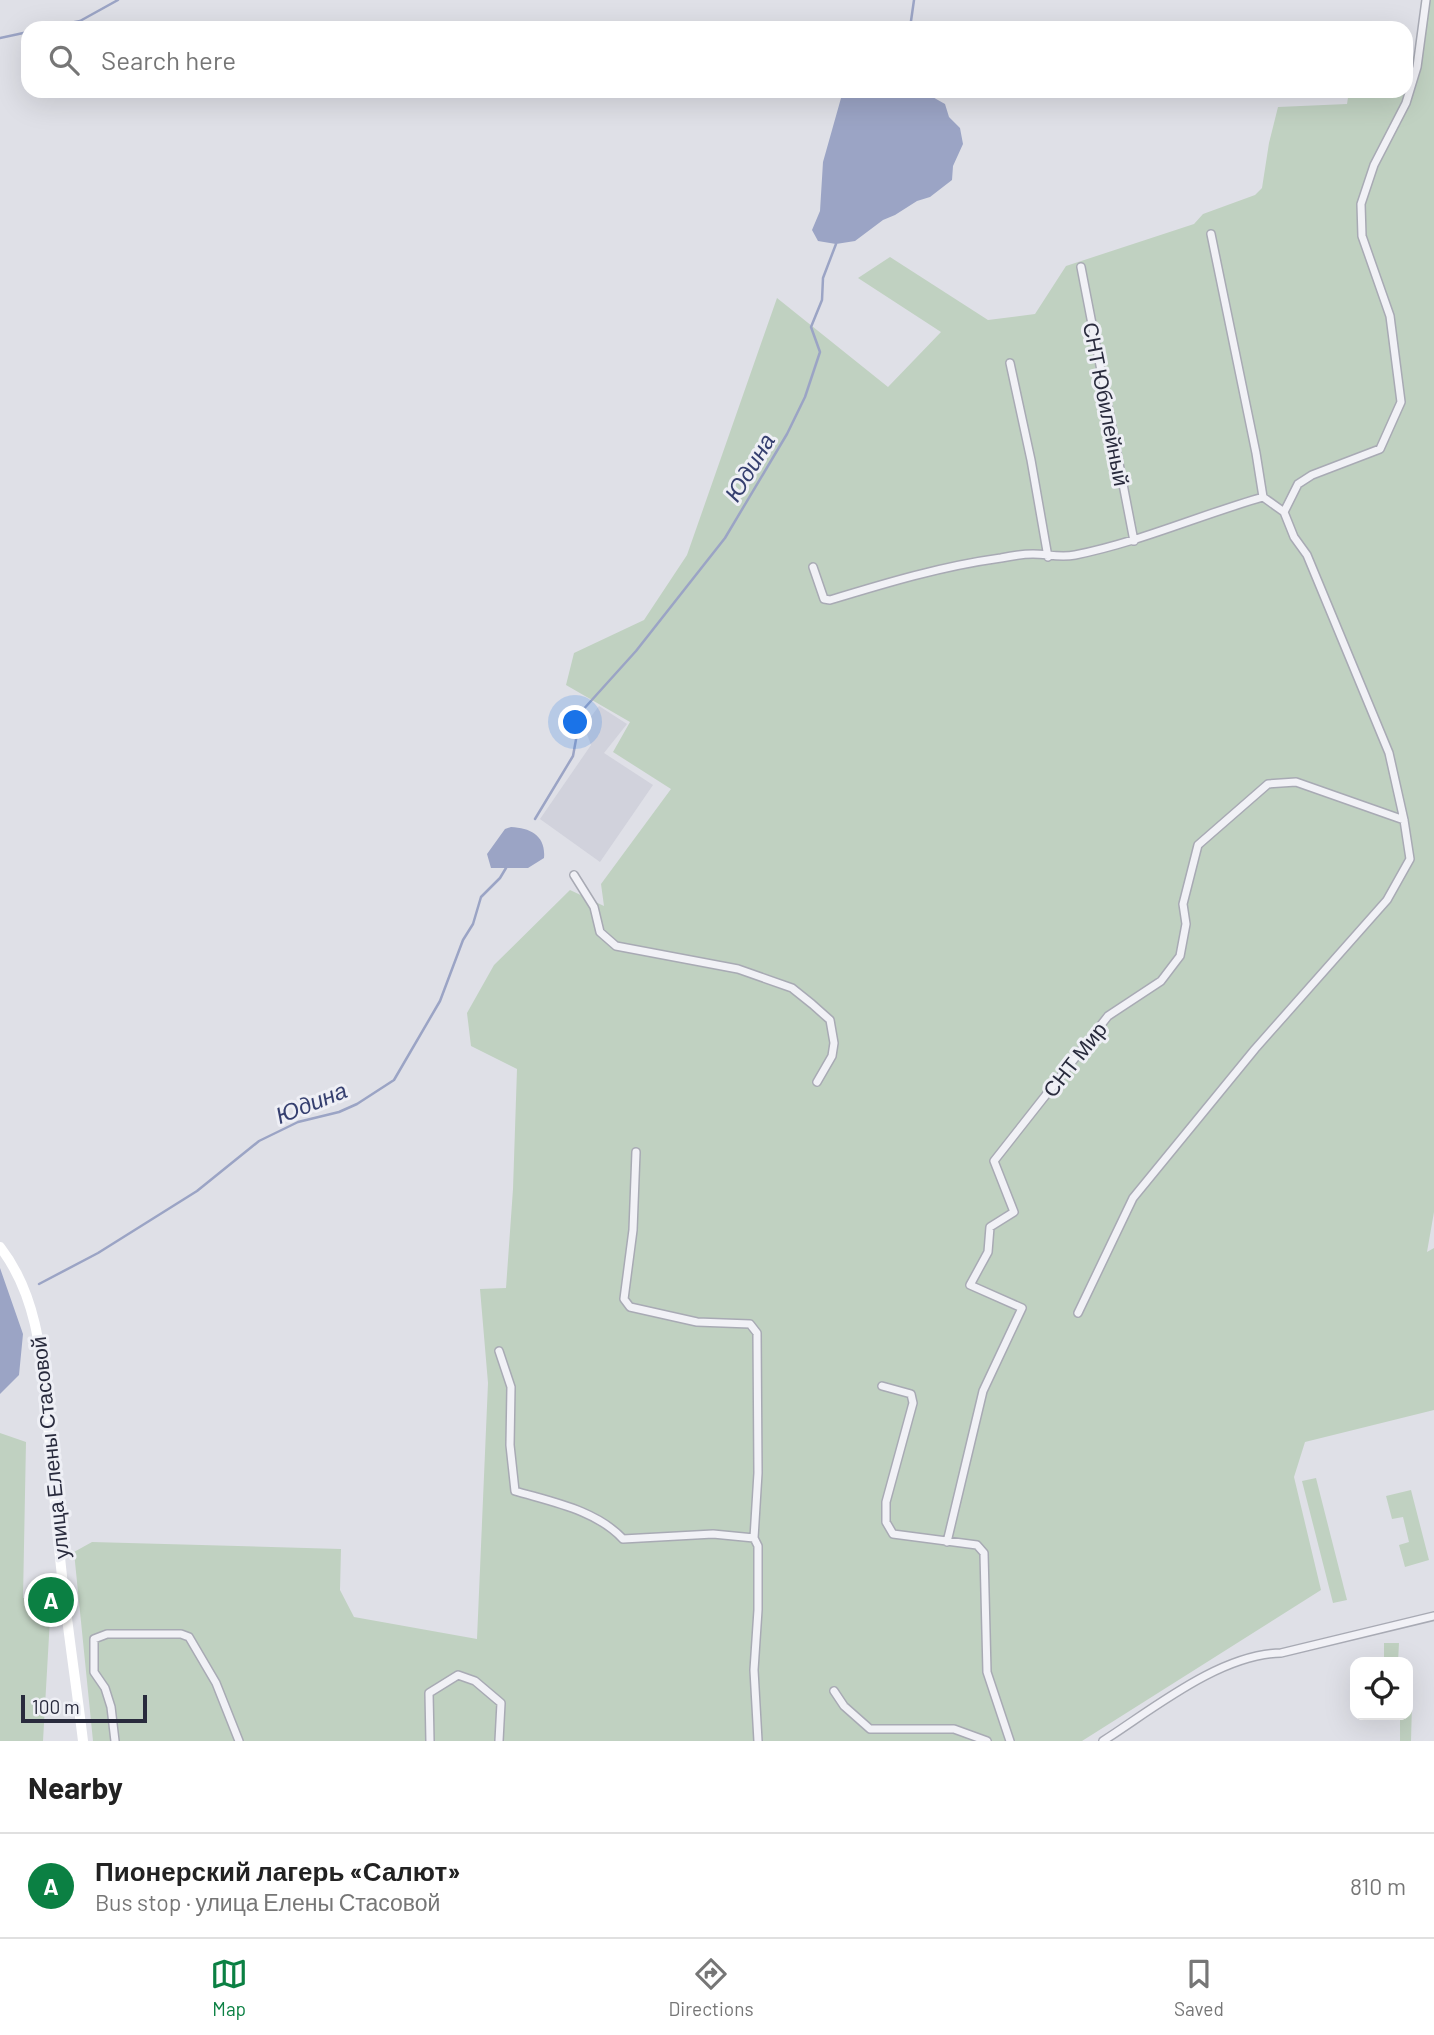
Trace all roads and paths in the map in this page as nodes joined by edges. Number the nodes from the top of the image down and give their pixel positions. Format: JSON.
{"nodes":[{"id":1,"x":1426,"y":0,"type":"edge"},
{"id":2,"x":1413,"y":80,"type":"edge"},
{"id":3,"x":1408,"y":98,"type":"edge"},
{"id":4,"x":1211,"y":234,"type":"dead end"},
{"id":5,"x":1081,"y":267,"type":"dead end"},
{"id":6,"x":1010,"y":363,"type":"dead end"},
{"id":7,"x":1263,"y":497,"type":"junction"},
{"id":8,"x":1284,"y":512,"type":"junction"},
{"id":9,"x":1134,"y":541,"type":"junction"},
{"id":10,"x":1048,"y":557,"type":"junction"},
{"id":11,"x":813,"y":567,"type":"dead end"},
{"id":12,"x":1404,"y":820,"type":"junction"},
{"id":13,"x":574,"y":875,"type":"dead end"},
{"id":14,"x":817,"y":1083,"type":"dead end"},
{"id":15,"x":636,"y":1152,"type":"dead end"},
{"id":16,"x":0,"y":1247,"type":"edge"},
{"id":17,"x":1078,"y":1313,"type":"dead end"},
{"id":18,"x":499,"y":1351,"type":"dead end"},
{"id":19,"x":883,"y":1386,"type":"dead end"},
{"id":20,"x":754,"y":1538,"type":"junction"},
{"id":21,"x":947,"y":1542,"type":"junction"},
{"id":22,"x":1434,"y":1616,"type":"edge"},
{"id":23,"x":834,"y":1691,"type":"dead end"},
{"id":24,"x":83,"y":1741,"type":"edge"},
{"id":25,"x":115,"y":1741,"type":"edge"},
{"id":26,"x":239,"y":1741,"type":"edge"},
{"id":27,"x":430,"y":1741,"type":"edge"},
{"id":28,"x":499,"y":1741,"type":"edge"},
{"id":29,"x":758,"y":1741,"type":"edge"},
{"id":30,"x":987,"y":1741,"type":"edge"},
{"id":31,"x":1010,"y":1741,"type":"edge"},
{"id":32,"x":1103,"y":1741,"type":"edge"}],
"edges":[{"from":1,"to":2,"type":"street"},
{"from":3,"to":8,"type":"street"},
{"from":4,"to":7,"type":"street"},
{"from":5,"to":9,"type":"street","name":"СНТ Юбилейный"},
{"from":6,"to":10,"type":"street"},
{"from":7,"to":8,"type":"street"},
{"from":7,"to":9,"type":"street"},
{"from":8,"to":12,"type":"street"},
{"from":9,"to":10,"type":"street"},
{"from":10,"to":11,"type":"street"},
{"from":12,"to":17,"type":"street"},
{"from":12,"to":21,"type":"street","name":"СНТ Мир"},
{"from":13,"to":14,"type":"street"},
{"from":15,"to":20,"type":"street"},
{"from":16,"to":24,"type":"main road","name":"улица Елены Стасовой"},
{"from":18,"to":20,"type":"street"},
{"from":19,"to":21,"type":"street"},
{"from":20,"to":29,"type":"street"},
{"from":21,"to":31,"type":"street"},
{"from":22,"to":32,"type":"street"},
{"from":23,"to":30,"type":"street"},
{"from":25,"to":26,"type":"street"},
{"from":27,"to":28,"type":"street"}]}
